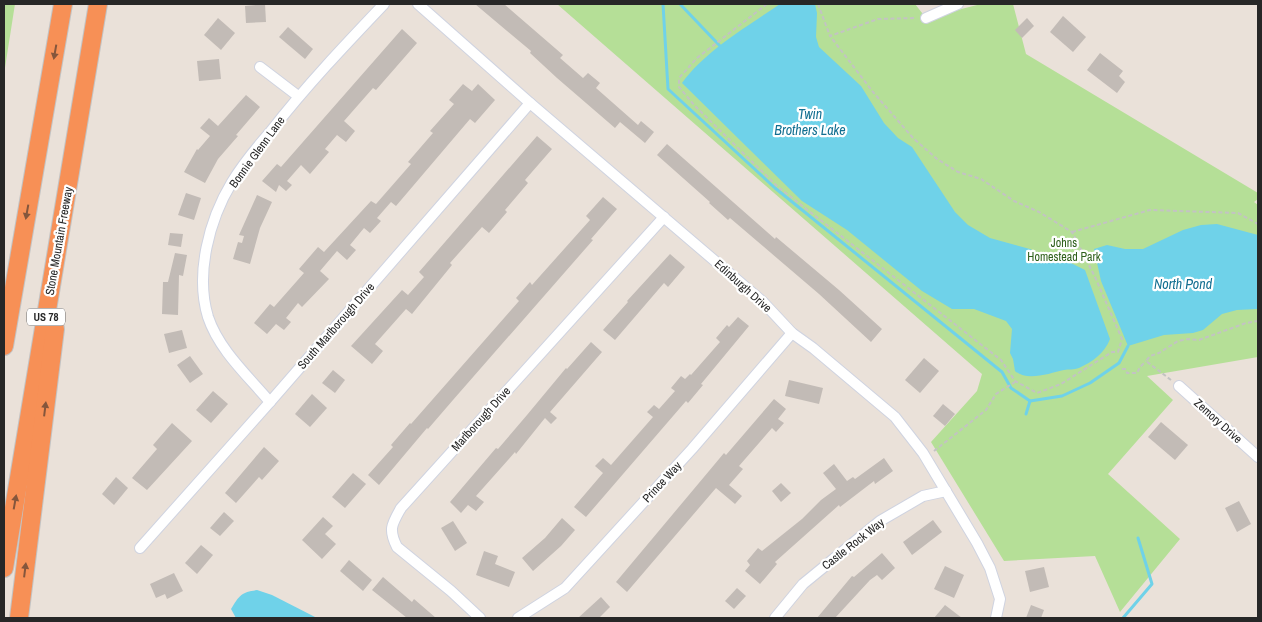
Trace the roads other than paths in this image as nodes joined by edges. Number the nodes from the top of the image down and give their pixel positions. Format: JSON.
{"nodes":[{"id":1,"x":63,"y":4,"type":"edge"},
{"id":2,"x":98,"y":4,"type":"edge"},
{"id":3,"x":384,"y":4,"type":"edge"},
{"id":4,"x":418,"y":4,"type":"edge"},
{"id":5,"x":958,"y":4,"type":"edge"},
{"id":6,"x":926,"y":18,"type":"road end"},
{"id":7,"x":88,"y":66,"type":"junction"},
{"id":8,"x":260,"y":67,"type":"dead end"},
{"id":9,"x":298,"y":96,"type":"junction"},
{"id":10,"x":530,"y":103,"type":"junction"},
{"id":11,"x":664,"y":217,"type":"junction"},
{"id":12,"x":792,"y":333,"type":"junction"},
{"id":13,"x":4,"y":346,"type":"edge"},
{"id":14,"x":1179,"y":386,"type":"road end"},
{"id":15,"x":270,"y":402,"type":"junction"},
{"id":16,"x":1258,"y":457,"type":"edge"},
{"id":17,"x":946,"y":491,"type":"junction"},
{"id":18,"x":140,"y":548,"type":"dead end"},
{"id":19,"x":4,"y":568,"type":"edge"},
{"id":20,"x":19,"y":618,"type":"edge"},
{"id":21,"x":480,"y":618,"type":"edge"},
{"id":22,"x":518,"y":618,"type":"edge"},
{"id":23,"x":775,"y":618,"type":"edge"},
{"id":24,"x":996,"y":618,"type":"edge"}],
"edges":[{"from":1,"to":13,"type":"highway","number":"US 78","one_way":true},
{"from":2,"to":7,"type":"highway","name":"Stone Mountain Freeway","number":"US 78"},
{"from":3,"to":9,"type":"street","name":"Bonnie Glenn Lane"},
{"from":4,"to":10,"type":"street","name":"Edinburgh Drive"},
{"from":5,"to":6,"type":"street"},
{"from":19,"to":7,"type":"highway","name":"Stone Mountain Freeway","number":"US 78","one_way":true},
{"from":20,"to":7,"type":"highway","one_way":true},
{"from":8,"to":9,"type":"street"},
{"from":9,"to":15,"type":"street","name":"Bonnie Glenn Lane"},
{"from":10,"to":11,"type":"street","name":"Edinburgh Drive"},
{"from":10,"to":15,"type":"street","name":"South Marlborough Drive"},
{"from":11,"to":12,"type":"street","name":"Edinburgh Drive"},
{"from":11,"to":21,"type":"street","name":"Marlborough Drive"},
{"from":12,"to":17,"type":"street","name":"Edinburgh Drive"},
{"from":12,"to":22,"type":"street","name":"Prince Way"},
{"from":14,"to":16,"type":"street","name":"Zemory Drive"},
{"from":15,"to":18,"type":"street","name":"South Marlborough Drive"},
{"from":17,"to":23,"type":"street","name":"Castle Rock Way"},
{"from":17,"to":24,"type":"street","name":"Edinburgh Drive"}]}
